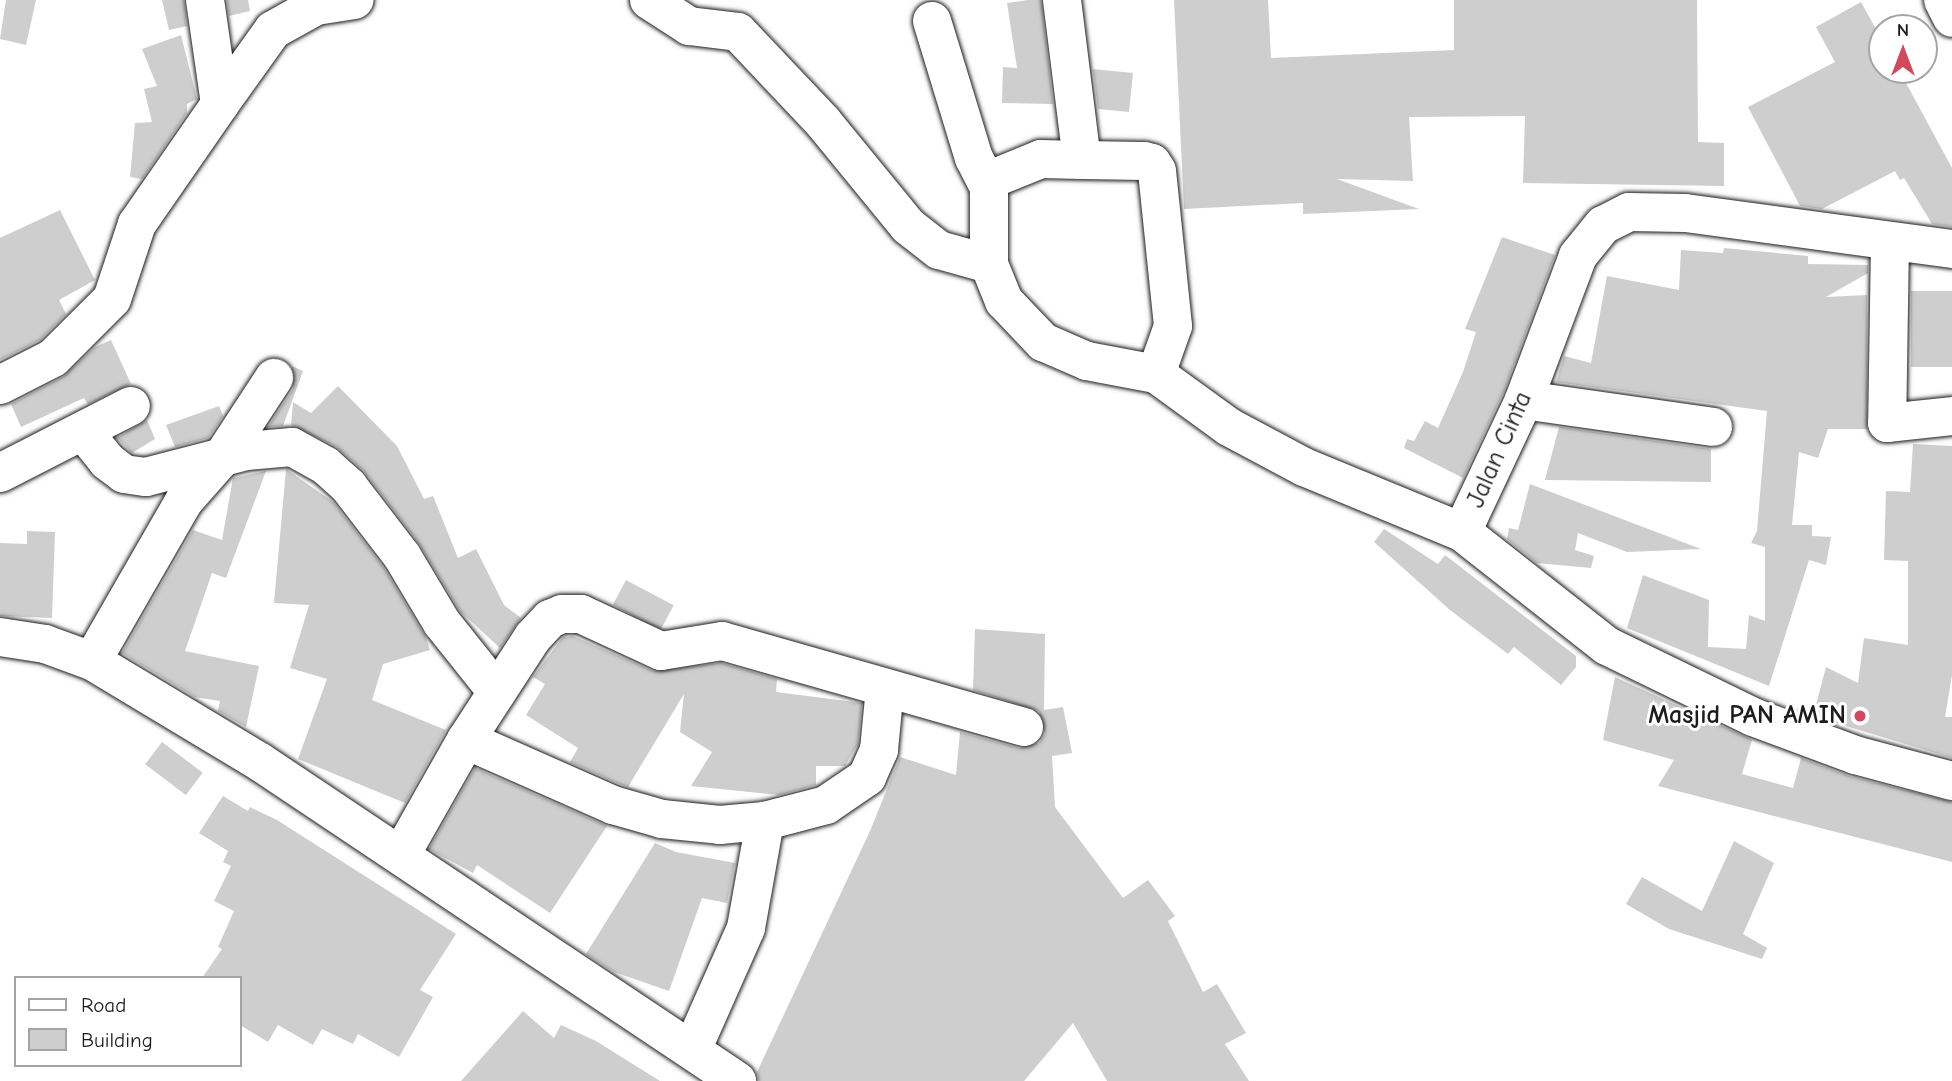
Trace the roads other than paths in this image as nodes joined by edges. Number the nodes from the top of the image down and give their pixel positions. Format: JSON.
{"nodes":[{"id":1,"x":205,"y":0,"type":"edge"},
{"id":2,"x":355,"y":0,"type":"edge"},
{"id":3,"x":649,"y":0,"type":"edge"},
{"id":4,"x":1062,"y":0,"type":"edge"},
{"id":5,"x":1943,"y":0,"type":"edge"},
{"id":6,"x":1952,"y":18,"type":"edge"},
{"id":7,"x":932,"y":21,"type":"dead end"},
{"id":8,"x":220,"y":104,"type":"junction"},
{"id":9,"x":1082,"y":160,"type":"junction"},
{"id":10,"x":987,"y":181,"type":"junction"},
{"id":11,"x":1890,"y":242,"type":"junction"},
{"id":12,"x":1952,"y":249,"type":"edge"},
{"id":13,"x":989,"y":264,"type":"junction"},
{"id":14,"x":1156,"y":374,"type":"junction"},
{"id":15,"x":274,"y":378,"type":"dead end"},
{"id":16,"x":0,"y":384,"type":"edge"},
{"id":17,"x":1524,"y":400,"type":"junction"},
{"id":18,"x":131,"y":406,"type":"dead end"},
{"id":19,"x":1952,"y":416,"type":"edge"},
{"id":20,"x":1713,"y":427,"type":"dead end"},
{"id":21,"x":83,"y":431,"type":"junction"},
{"id":22,"x":221,"y":459,"type":"junction"},
{"id":23,"x":0,"y":473,"type":"edge"},
{"id":24,"x":1462,"y":532,"type":"junction"},
{"id":25,"x":0,"y":637,"type":"edge"},
{"id":26,"x":92,"y":661,"type":"junction"},
{"id":27,"x":885,"y":688,"type":"junction"},
{"id":28,"x":497,"y":692,"type":"junction"},
{"id":29,"x":1024,"y":727,"type":"dead end"},
{"id":30,"x":466,"y":740,"type":"junction"},
{"id":31,"x":1952,"y":781,"type":"edge"},
{"id":32,"x":765,"y":821,"type":"junction"},
{"id":33,"x":402,"y":853,"type":"junction"},
{"id":34,"x":692,"y":1050,"type":"junction"},
{"id":35,"x":737,"y":1081,"type":"edge"}],
"edges":[{"from":1,"to":8,"type":"main road"},
{"from":2,"to":8,"type":"main road"},
{"from":3,"to":13,"type":"main road"},
{"from":4,"to":9,"type":"main road"},
{"from":5,"to":6,"type":"main road"},
{"from":7,"to":10,"type":"main road"},
{"from":8,"to":16,"type":"main road"},
{"from":9,"to":10,"type":"main road"},
{"from":9,"to":14,"type":"main road"},
{"from":10,"to":13,"type":"main road"},
{"from":11,"to":12,"type":"main road","name":"Jalan Cinta"},
{"from":11,"to":17,"type":"main road","name":"Jalan Cinta"},
{"from":11,"to":19,"type":"main road"},
{"from":13,"to":14,"type":"main road"},
{"from":14,"to":24,"type":"main road"},
{"from":15,"to":22,"type":"main road"},
{"from":17,"to":20,"type":"main road"},
{"from":17,"to":24,"type":"main road","name":"Jalan Cinta"},
{"from":18,"to":21,"type":"main road"},
{"from":21,"to":22,"type":"main road"},
{"from":21,"to":23,"type":"main road"},
{"from":22,"to":26,"type":"main road"},
{"from":22,"to":28,"type":"main road"},
{"from":24,"to":31,"type":"main road","name":"Jalan Cinta"},
{"from":25,"to":26,"type":"main road"},
{"from":26,"to":33,"type":"main road"},
{"from":27,"to":28,"type":"main road"},
{"from":27,"to":29,"type":"main road"},
{"from":27,"to":32,"type":"main road"},
{"from":28,"to":30,"type":"main road"},
{"from":30,"to":32,"type":"main road"},
{"from":30,"to":33,"type":"main road"},
{"from":32,"to":34,"type":"main road"},
{"from":33,"to":34,"type":"main road"},
{"from":34,"to":35,"type":"main road"}]}
